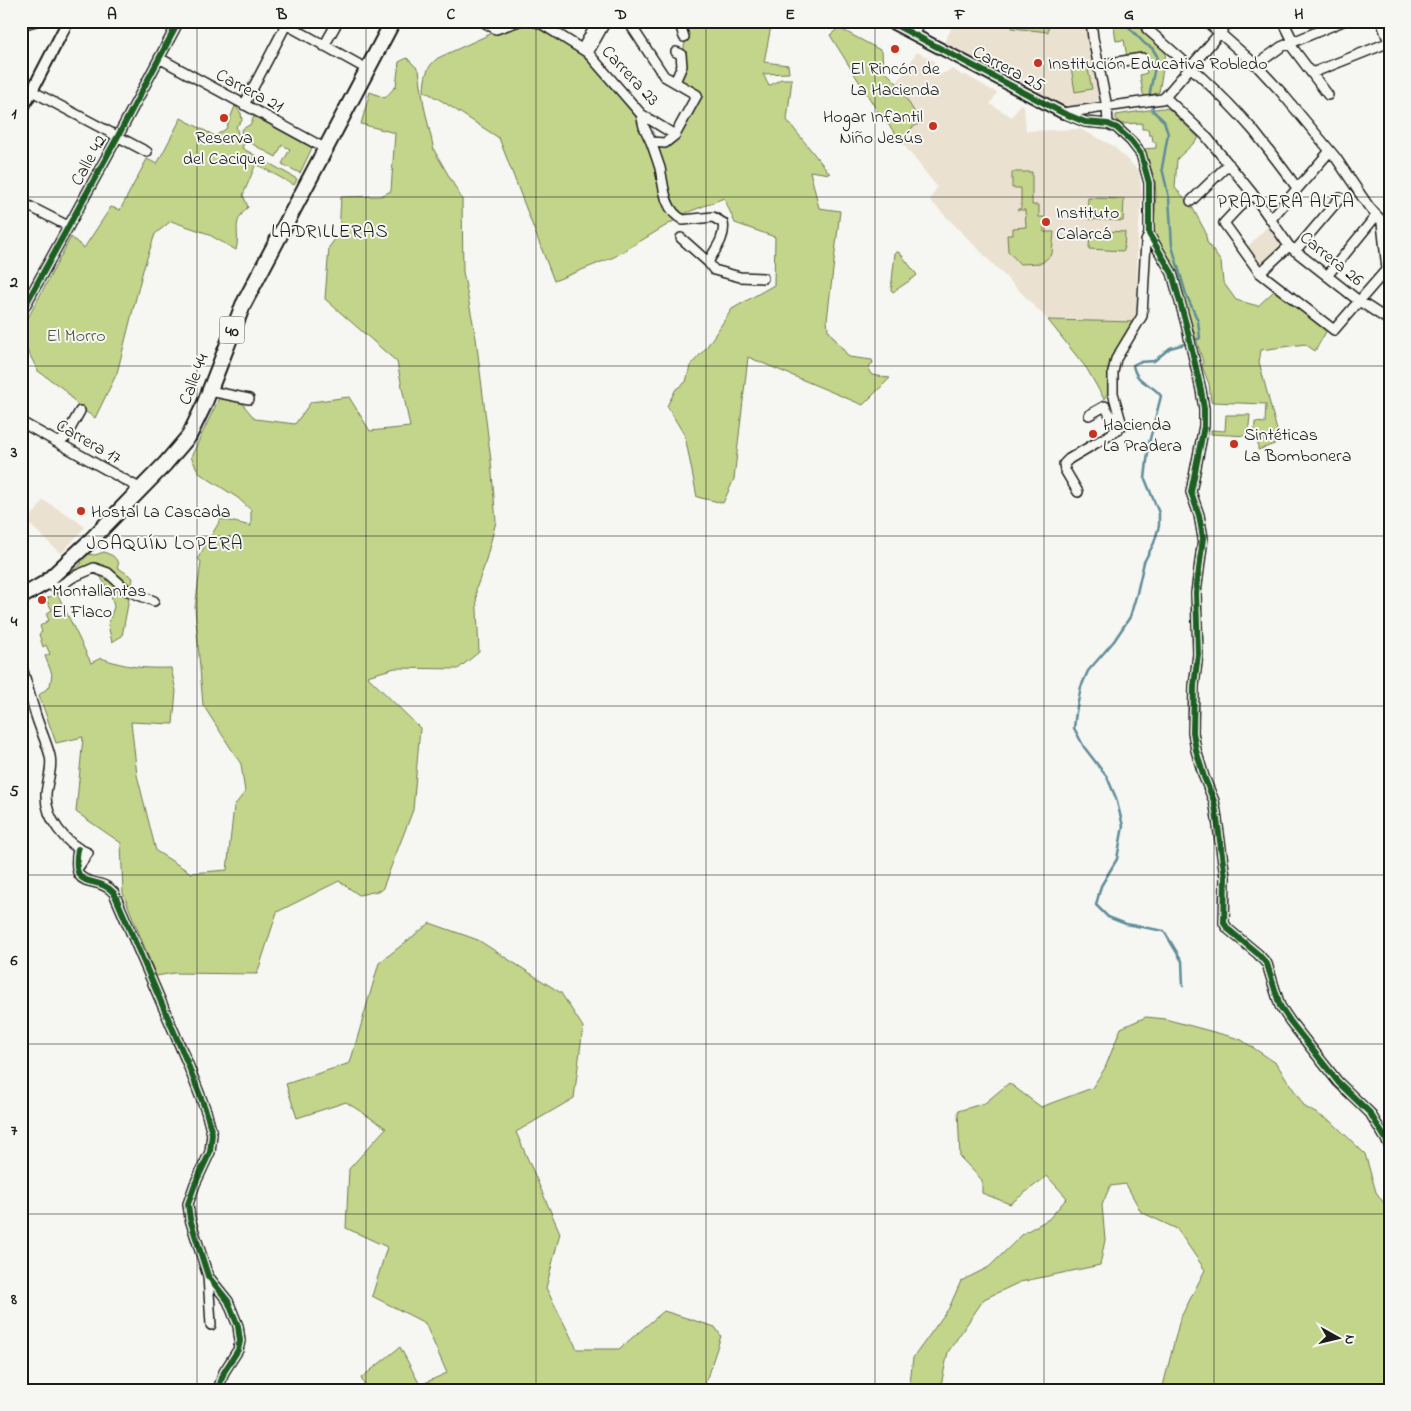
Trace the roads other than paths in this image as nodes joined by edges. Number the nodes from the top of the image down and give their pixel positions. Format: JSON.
{"nodes":[{"id":1,"x":36,"y":21,"type":"edge"},
{"id":2,"x":68,"y":21,"type":"edge"},
{"id":3,"x":179,"y":21,"type":"edge"},
{"id":4,"x":338,"y":21,"type":"edge"},
{"id":5,"x":393,"y":21,"type":"edge"},
{"id":6,"x":482,"y":21,"type":"edge"},
{"id":7,"x":519,"y":21,"type":"edge"},
{"id":8,"x":598,"y":21,"type":"edge"},
{"id":9,"x":606,"y":21,"type":"edge"},
{"id":10,"x":628,"y":21,"type":"edge"},
{"id":11,"x":679,"y":21,"type":"edge"},
{"id":12,"x":888,"y":21,"type":"edge"},
{"id":13,"x":920,"y":21,"type":"edge"},
{"id":14,"x":1091,"y":21,"type":"edge"},
{"id":15,"x":1206,"y":21,"type":"edge"},
{"id":16,"x":1230,"y":21,"type":"edge"},
{"id":17,"x":1283,"y":21,"type":"edge"},
{"id":18,"x":1343,"y":21,"type":"edge"},
{"id":19,"x":1381,"y":21,"type":"edge"},
{"id":20,"x":284,"y":22,"type":"edge"},
{"id":21,"x":542,"y":22,"type":"edge"},
{"id":22,"x":21,"y":25,"type":"edge"},
{"id":23,"x":1146,"y":29,"type":"dead end"},
{"id":24,"x":914,"y":34,"type":"junction"},
{"id":25,"x":1219,"y":34,"type":"junction"},
{"id":26,"x":684,"y":37,"type":"dead end"},
{"id":27,"x":1291,"y":42,"type":"junction"},
{"id":28,"x":1389,"y":42,"type":"edge"},
{"id":29,"x":324,"y":46,"type":"junction"},
{"id":30,"x":585,"y":51,"type":"junction"},
{"id":31,"x":676,"y":52,"type":"dead end"},
{"id":32,"x":159,"y":58,"type":"junction"},
{"id":33,"x":1142,"y":58,"type":"dead end"},
{"id":34,"x":1098,"y":64,"type":"junction"},
{"id":35,"x":1256,"y":64,"type":"junction"},
{"id":36,"x":1190,"y":67,"type":"junction"},
{"id":37,"x":367,"y":70,"type":"junction"},
{"id":38,"x":1312,"y":73,"type":"junction"},
{"id":39,"x":674,"y":82,"type":"junction"},
{"id":40,"x":32,"y":91,"type":"junction"},
{"id":41,"x":1328,"y":94,"type":"dead end"},
{"id":42,"x":1161,"y":99,"type":"junction"},
{"id":43,"x":244,"y":105,"type":"junction"},
{"id":44,"x":1107,"y":107,"type":"junction"},
{"id":45,"x":21,"y":112,"type":"edge"},
{"id":46,"x":1063,"y":113,"type":"junction"},
{"id":47,"x":641,"y":114,"type":"junction"},
{"id":48,"x":1108,"y":124,"type":"junction"},
{"id":49,"x":675,"y":135,"type":"junction"},
{"id":50,"x":118,"y":136,"type":"junction"},
{"id":51,"x":651,"y":142,"type":"junction"},
{"id":52,"x":326,"y":149,"type":"junction"},
{"id":53,"x":1330,"y":151,"type":"junction"},
{"id":54,"x":148,"y":152,"type":"dead end"},
{"id":55,"x":1229,"y":164,"type":"junction"},
{"id":56,"x":1297,"y":188,"type":"junction"},
{"id":57,"x":1252,"y":193,"type":"junction"},
{"id":58,"x":1340,"y":198,"type":"dead end"},
{"id":59,"x":21,"y":202,"type":"edge"},
{"id":60,"x":1191,"y":202,"type":"dead end"},
{"id":61,"x":1271,"y":219,"type":"junction"},
{"id":62,"x":1379,"y":219,"type":"junction"},
{"id":63,"x":68,"y":226,"type":"junction"},
{"id":64,"x":1390,"y":230,"type":"edge"},
{"id":65,"x":1149,"y":234,"type":"junction"},
{"id":66,"x":681,"y":238,"type":"dead end"},
{"id":67,"x":1292,"y":248,"type":"junction"},
{"id":68,"x":708,"y":262,"type":"junction"},
{"id":69,"x":1389,"y":273,"type":"edge"},
{"id":70,"x":1260,"y":274,"type":"junction"},
{"id":71,"x":1327,"y":276,"type":"junction"},
{"id":72,"x":763,"y":278,"type":"dead end"},
{"id":73,"x":1360,"y":301,"type":"junction"},
{"id":74,"x":21,"y":313,"type":"edge"},
{"id":75,"x":1390,"y":321,"type":"edge"},
{"id":76,"x":210,"y":391,"type":"junction"},
{"id":77,"x":249,"y":399,"type":"dead end"},
{"id":78,"x":80,"y":411,"type":"dead end"},
{"id":79,"x":1089,"y":415,"type":"dead end"},
{"id":80,"x":21,"y":422,"type":"edge"},
{"id":81,"x":1118,"y":430,"type":"junction"},
{"id":82,"x":59,"y":442,"type":"junction"},
{"id":83,"x":141,"y":490,"type":"junction"},
{"id":84,"x":1078,"y":492,"type":"dead end"},
{"id":85,"x":45,"y":583,"type":"junction"},
{"id":86,"x":21,"y":597,"type":"edge"},
{"id":87,"x":154,"y":601,"type":"dead end"},
{"id":88,"x":21,"y":664,"type":"edge"},
{"id":89,"x":78,"y":849,"type":"junction"},
{"id":90,"x":77,"y":869,"type":"junction"},
{"id":91,"x":1390,"y":1146,"type":"edge"},
{"id":92,"x":208,"y":1276,"type":"junction"},
{"id":93,"x":211,"y":1325,"type":"dead end"},
{"id":94,"x":218,"y":1390,"type":"edge"}],
"edges":[{"from":1,"to":22,"type":"street"},
{"from":2,"to":40,"type":"street"},
{"from":3,"to":32,"type":"street","name":"Calle 42"},
{"from":4,"to":29,"type":"street"},
{"from":5,"to":37,"type":"highway","name":"Calle 44","number":"40"},
{"from":6,"to":7,"type":"street"},
{"from":8,"to":30,"type":"street"},
{"from":9,"to":30,"type":"street"},
{"from":10,"to":39,"type":"street"},
{"from":11,"to":26,"type":"street"},
{"from":12,"to":24,"type":"street","name":"Carrera 25"},
{"from":13,"to":24,"type":"street"},
{"from":14,"to":34,"type":"street"},
{"from":15,"to":25,"type":"street"},
{"from":16,"to":25,"type":"street"},
{"from":17,"to":27,"type":"street"},
{"from":18,"to":27,"type":"street"},
{"from":19,"to":28,"type":"street"},
{"from":20,"to":29,"type":"street"},
{"from":20,"to":43,"type":"street"},
{"from":21,"to":30,"type":"street","name":"Carrera 23"},
{"from":23,"to":36,"type":"street"},
{"from":24,"to":46,"type":"street","name":"Carrera 25"},
{"from":25,"to":35,"type":"street"},
{"from":25,"to":36,"type":"street"},
{"from":27,"to":35,"type":"street"},
{"from":27,"to":38,"type":"street"},
{"from":28,"to":38,"type":"street"},
{"from":29,"to":37,"type":"street"},
{"from":30,"to":47,"type":"street","name":"Carrera 23"},
{"from":31,"to":39,"type":"street"},
{"from":32,"to":43,"type":"street","name":"Carrera 21"},
{"from":32,"to":50,"type":"street","name":"Calle 42"},
{"from":33,"to":34,"type":"street"},
{"from":34,"to":44,"type":"street"},
{"from":35,"to":53,"type":"street"},
{"from":36,"to":42,"type":"street"},
{"from":36,"to":56,"type":"street"},
{"from":37,"to":52,"type":"highway","name":"Calle 44","number":"40"},
{"from":38,"to":41,"type":"street"},
{"from":39,"to":49,"type":"street"},
{"from":40,"to":45,"type":"street"},
{"from":40,"to":50,"type":"street"},
{"from":42,"to":44,"type":"street"},
{"from":42,"to":55,"type":"street","name":"Carrera 26"},
{"from":43,"to":52,"type":"street","name":"Carrera 21"},
{"from":44,"to":46,"type":"street"},
{"from":44,"to":48,"type":"street"},
{"from":46,"to":48,"type":"street"},
{"from":47,"to":49,"type":"street","name":"Carrera 23"},
{"from":47,"to":51,"type":"street"},
{"from":48,"to":65,"type":"street"},
{"from":49,"to":51,"type":"street"},
{"from":50,"to":54,"type":"street"},
{"from":50,"to":63,"type":"street","name":"Calle 42"},
{"from":51,"to":68,"type":"street"},
{"from":52,"to":76,"type":"highway","name":"Calle 44","number":"40"},
{"from":53,"to":56,"type":"street"},
{"from":53,"to":62,"type":"street"},
{"from":55,"to":57,"type":"street","name":"Carrera 26"},
{"from":55,"to":60,"type":"street"},
{"from":56,"to":61,"type":"street"},
{"from":57,"to":61,"type":"street","name":"Carrera 26"},
{"from":57,"to":70,"type":"street"},
{"from":58,"to":67,"type":"street"},
{"from":59,"to":63,"type":"street"},
{"from":61,"to":67,"type":"street","name":"Carrera 26"},
{"from":62,"to":64,"type":"street"},
{"from":62,"to":69,"type":"street"},
{"from":62,"to":71,"type":"street"},
{"from":63,"to":74,"type":"street","name":"Calle 42"},
{"from":65,"to":81,"type":"street"},
{"from":65,"to":91,"type":"street"},
{"from":66,"to":68,"type":"street"},
{"from":67,"to":70,"type":"street"},
{"from":67,"to":71,"type":"street","name":"Carrera 26"},
{"from":68,"to":72,"type":"street"},
{"from":69,"to":73,"type":"street"},
{"from":70,"to":73,"type":"street"},
{"from":71,"to":73,"type":"street","name":"Carrera 26"},
{"from":73,"to":75,"type":"street","name":"Carrera 26"},
{"from":76,"to":77,"type":"street"},
{"from":76,"to":83,"type":"highway","name":"Calle 44","number":"40"},
{"from":78,"to":82,"type":"street"},
{"from":79,"to":81,"type":"street"},
{"from":80,"to":82,"type":"street","name":"Carrera 17"},
{"from":81,"to":84,"type":"street"},
{"from":82,"to":83,"type":"street","name":"Carrera 17"},
{"from":83,"to":85,"type":"highway","name":"Calle 44","number":"40"},
{"from":85,"to":86,"type":"highway","name":"Calle 44","number":"40"},
{"from":85,"to":87,"type":"street"},
{"from":88,"to":89,"type":"street"},
{"from":89,"to":90,"type":"street"},
{"from":89,"to":90,"type":"street"},
{"from":90,"to":92,"type":"street"},
{"from":92,"to":93,"type":"street"},
{"from":92,"to":94,"type":"street"}]}
